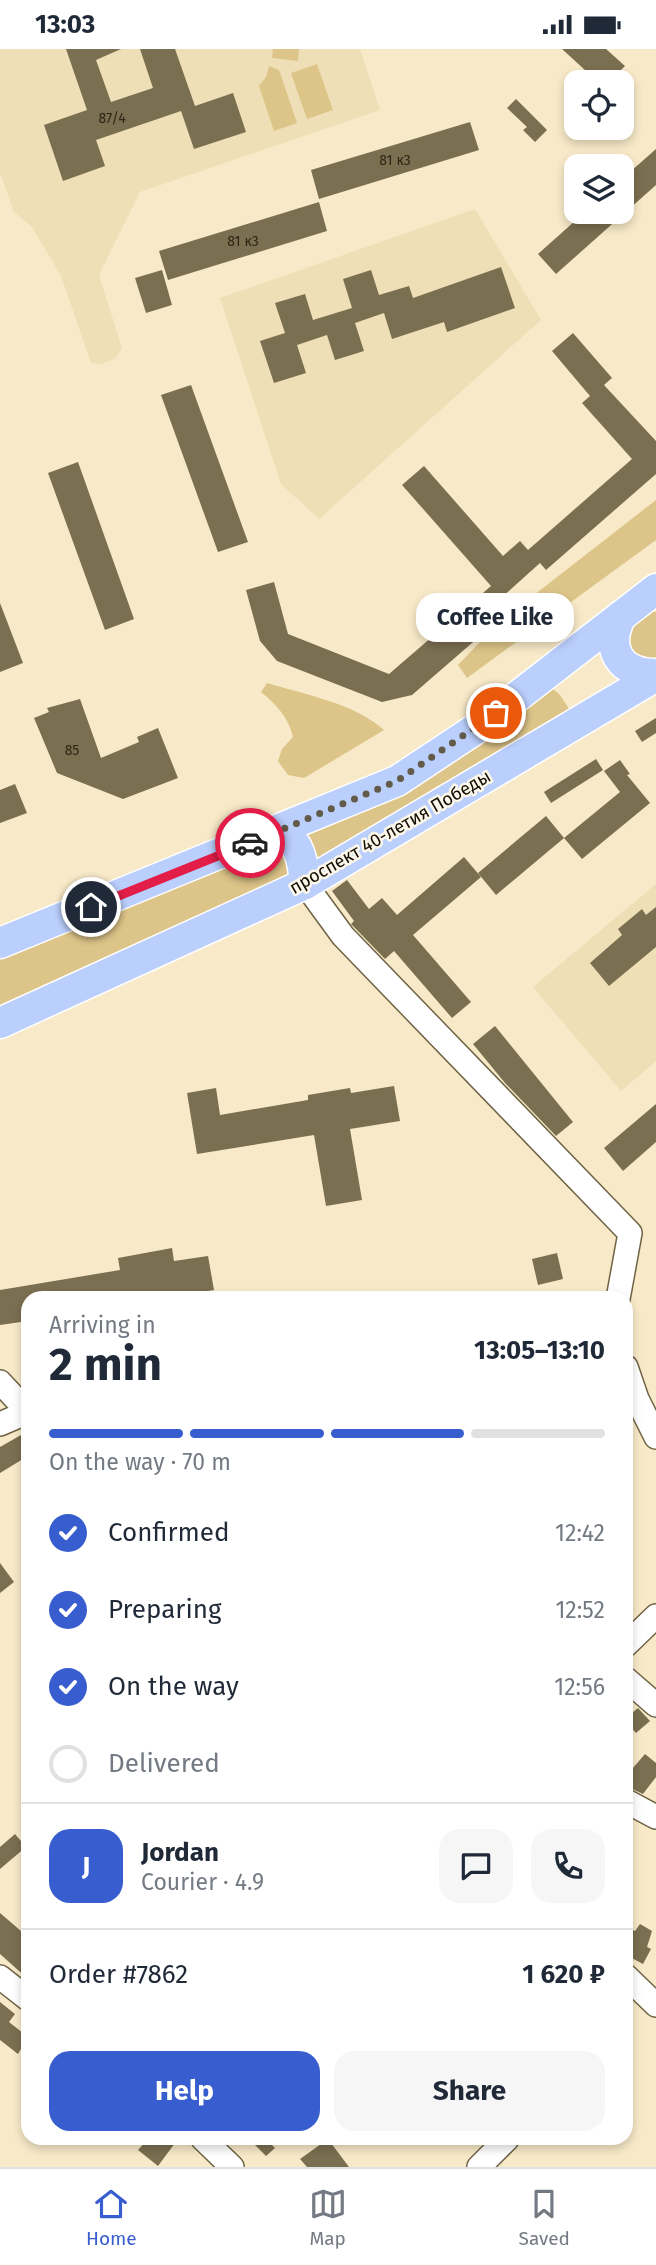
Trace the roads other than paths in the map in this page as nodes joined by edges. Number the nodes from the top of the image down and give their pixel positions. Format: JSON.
{"nodes":[{"id":1,"x":642,"y":604,"type":"edge"},
{"id":2,"x":656,"y":675,"type":"edge"},
{"id":3,"x":282,"y":830,"type":"junction"},
{"id":4,"x":305,"y":884,"type":"junction"},
{"id":5,"x":0,"y":943,"type":"edge"},
{"id":6,"x":0,"y":1023,"type":"edge"},
{"id":7,"x":619,"y":1291,"type":"edge"},
{"id":8,"x":0,"y":1382,"type":"edge"},
{"id":9,"x":633,"y":1387,"type":"edge"},
{"id":10,"x":21,"y":1404,"type":"edge"},
{"id":11,"x":21,"y":1415,"type":"edge"},
{"id":12,"x":0,"y":1424,"type":"edge"},
{"id":13,"x":656,"y":1437,"type":"edge"},
{"id":14,"x":656,"y":1616,"type":"edge"},
{"id":15,"x":633,"y":1638,"type":"edge"},
{"id":16,"x":633,"y":1685,"type":"edge"},
{"id":17,"x":656,"y":1705,"type":"edge"},
{"id":18,"x":633,"y":1805,"type":"edge"},
{"id":19,"x":656,"y":1817,"type":"edge"},
{"id":20,"x":0,"y":1977,"type":"edge"},
{"id":21,"x":633,"y":1983,"type":"edge"},
{"id":22,"x":21,"y":1994,"type":"edge"},
{"id":23,"x":656,"y":2005,"type":"edge"},
{"id":24,"x":208,"y":2145,"type":"edge"},
{"id":25,"x":501,"y":2145,"type":"edge"},
{"id":26,"x":232,"y":2167,"type":"edge"},
{"id":27,"x":479,"y":2167,"type":"edge"}],
"edges":[{"from":1,"to":2,"type":"main road"},
{"from":1,"to":3,"type":"main road"},
{"from":2,"to":4,"type":"main road","name":"проспект 40-летия Победы"},
{"from":3,"to":4,"type":"main road"},
{"from":3,"to":5,"type":"main road"},
{"from":4,"to":6,"type":"main road","name":"проспект 40-летия Победы"},
{"from":4,"to":7,"type":"street"},
{"from":8,"to":10,"type":"street"},
{"from":9,"to":13,"type":"street"},
{"from":11,"to":12,"type":"street"},
{"from":14,"to":15,"type":"street"},
{"from":16,"to":17,"type":"street"},
{"from":18,"to":19,"type":"street"},
{"from":20,"to":22,"type":"street"},
{"from":21,"to":23,"type":"street"},
{"from":24,"to":26,"type":"street"},
{"from":25,"to":27,"type":"street"}]}
